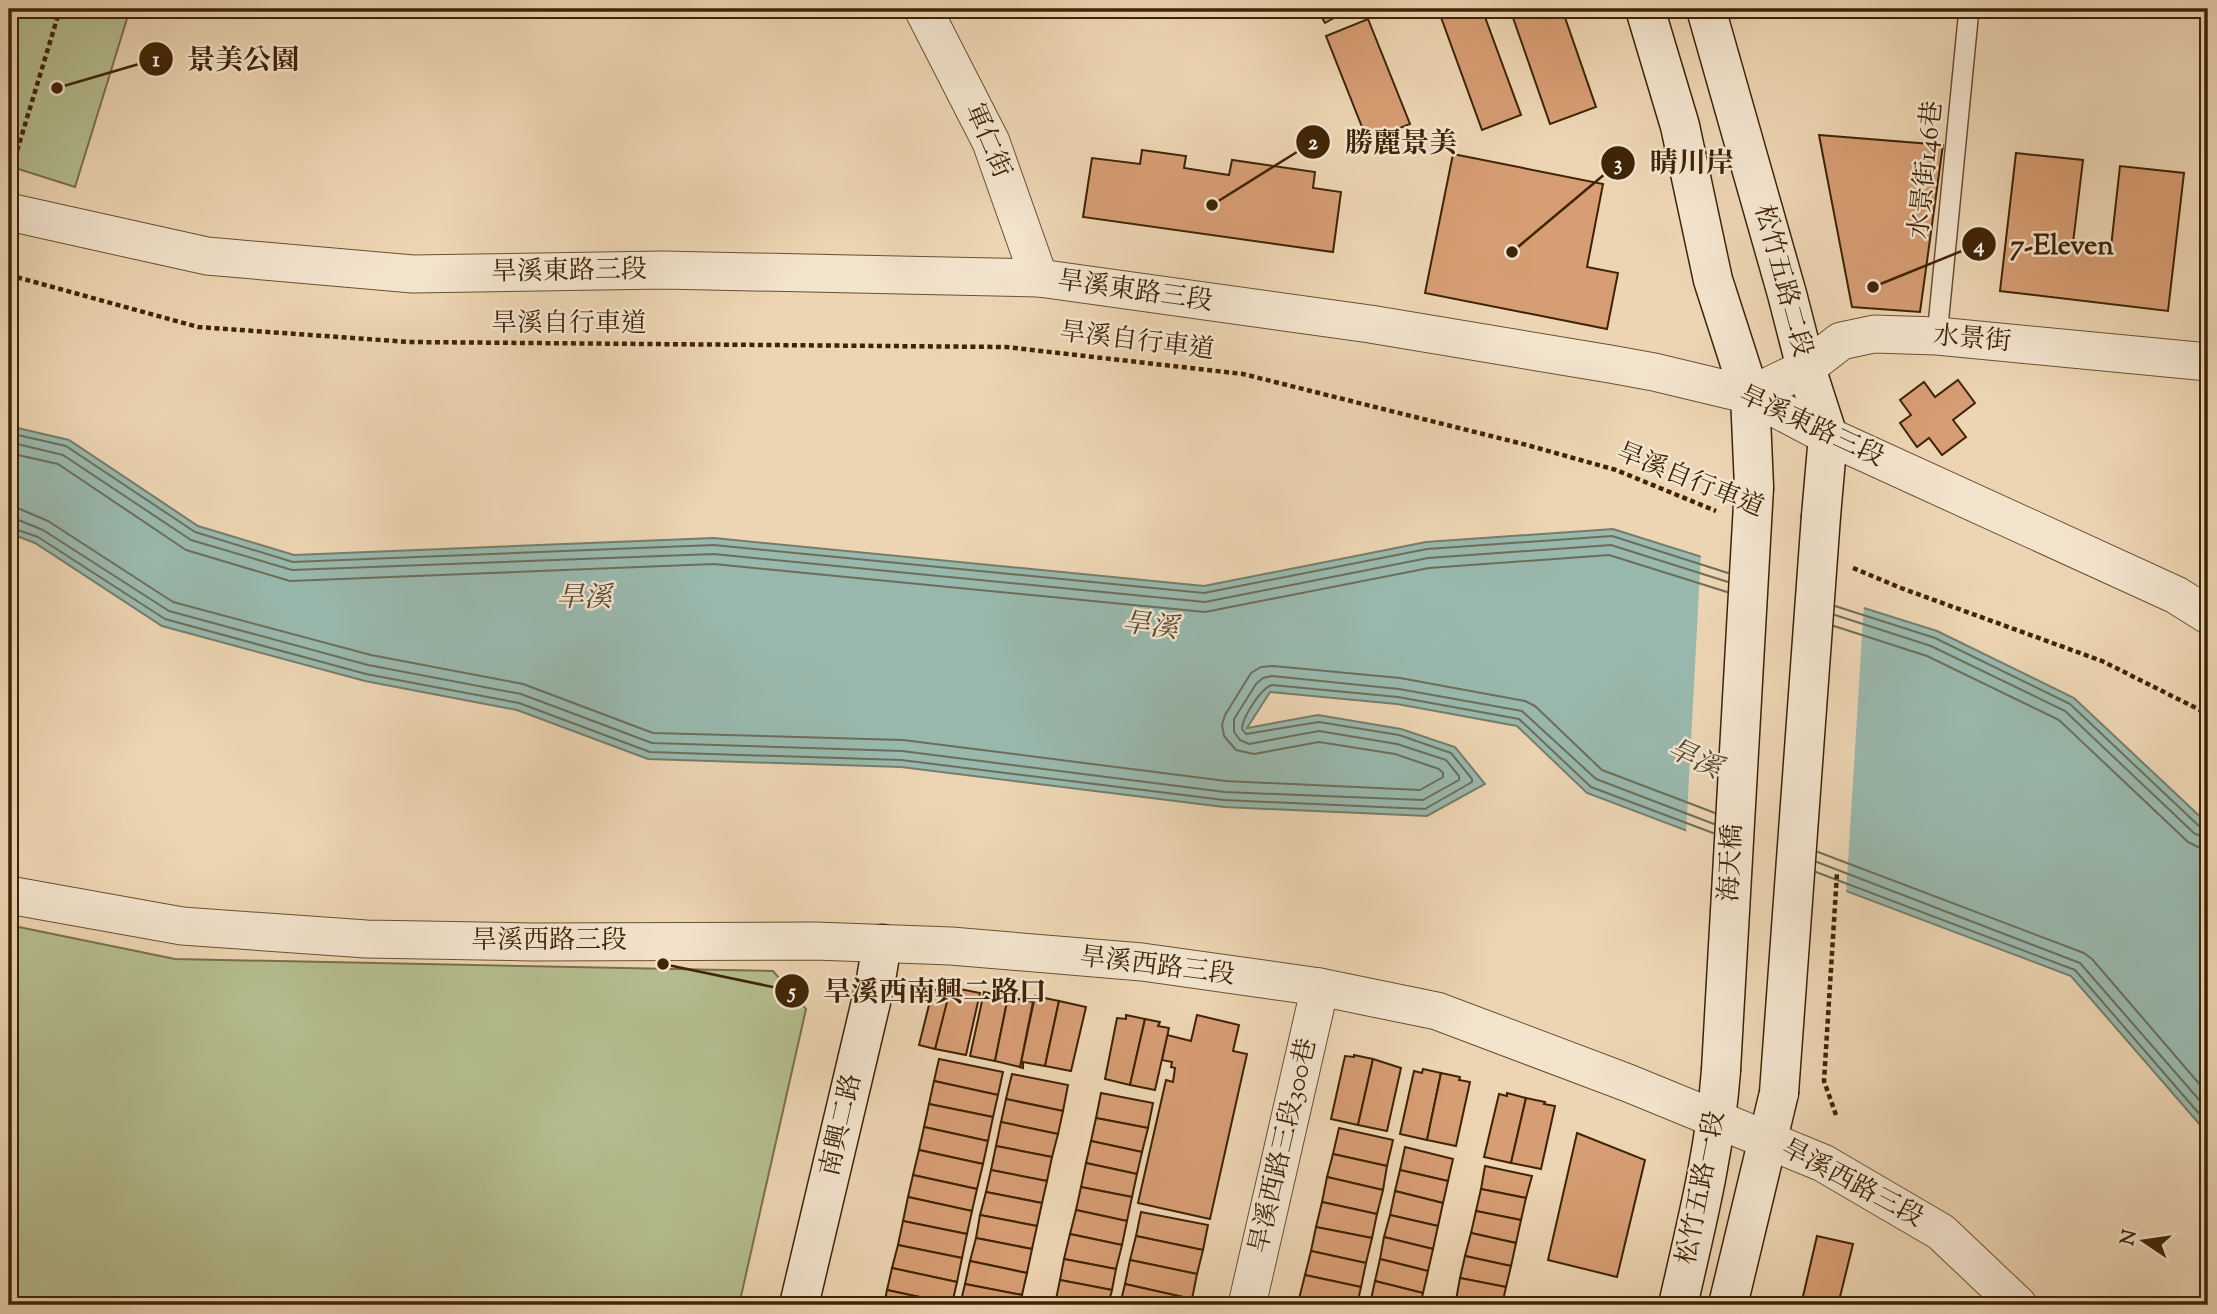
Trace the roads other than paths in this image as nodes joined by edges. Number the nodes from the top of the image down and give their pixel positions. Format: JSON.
{"nodes":[{"id":1,"x":923,"y":9,"type":"edge"},
{"id":2,"x":1645,"y":9,"type":"edge"},
{"id":3,"x":1706,"y":9,"type":"edge"},
{"id":4,"x":1969,"y":9,"type":"edge"},
{"id":5,"x":9,"y":212,"type":"edge"},
{"id":6,"x":1040,"y":278,"type":"junction"},
{"id":7,"x":1937,"y":336,"type":"junction"},
{"id":8,"x":2208,"y":362,"type":"edge"},
{"id":9,"x":1806,"y":368,"type":"junction"},
{"id":10,"x":1750,"y":395,"type":"junction"},
{"id":11,"x":1828,"y":436,"type":"junction"},
{"id":12,"x":2208,"y":615,"type":"edge"},
{"id":13,"x":9,"y":895,"type":"edge"},
{"id":14,"x":882,"y":944,"type":"junction"},
{"id":15,"x":1321,"y":987,"type":"junction"},
{"id":16,"x":1721,"y":1070,"type":"joint"},
{"id":17,"x":1779,"y":1093,"type":"joint"},
{"id":18,"x":1718,"y":1119,"type":"junction"},
{"id":19,"x":1768,"y":1139,"type":"junction"},
{"id":20,"x":799,"y":1305,"type":"edge"},
{"id":21,"x":1247,"y":1305,"type":"edge"},
{"id":22,"x":1678,"y":1305,"type":"edge"},
{"id":23,"x":1728,"y":1305,"type":"edge"},
{"id":24,"x":2018,"y":1305,"type":"edge"}],
"edges":[{"from":1,"to":6,"type":"street","name":"軍仁街"},
{"from":2,"to":10,"type":"street"},
{"from":3,"to":9,"type":"street","name":"松竹五路二段"},
{"from":4,"to":7,"type":"lane","name":"水景街146巷"},
{"from":5,"to":6,"type":"street","name":"旱溪東路三段"},
{"from":6,"to":10,"type":"street","name":"旱溪東路三段"},
{"from":7,"to":8,"type":"street","name":"水景街"},
{"from":7,"to":9,"type":"street","name":"水景街"},
{"from":9,"to":10,"type":"street","name":"水景街"},
{"from":9,"to":11,"type":"street","name":"松竹五路二段"},
{"from":10,"to":11,"type":"street","name":"旱溪東路三段"},
{"from":10,"to":16,"type":"street","name":"海天橋","bridge":true},
{"from":11,"to":12,"type":"street","name":"旱溪東路三段"},
{"from":11,"to":17,"type":"street","name":"松竹五路二段","bridge":true},
{"from":13,"to":14,"type":"street","name":"旱溪西路三段"},
{"from":14,"to":15,"type":"street","name":"旱溪西路三段"},
{"from":14,"to":20,"type":"street","name":"南興二路"},
{"from":15,"to":18,"type":"street","name":"旱溪西路三段"},
{"from":15,"to":21,"type":"street","name":"旱溪西路三段300巷"},
{"from":16,"to":18,"type":"street","name":"松竹五路一段"},
{"from":17,"to":19,"type":"street","name":"松竹五路一段"},
{"from":18,"to":19,"type":"street","name":"旱溪西路三段"},
{"from":18,"to":22,"type":"street","name":"松竹五路一段"},
{"from":19,"to":23,"type":"street","name":"松竹五路一段"},
{"from":19,"to":24,"type":"street","name":"旱溪西路三段"}]}
